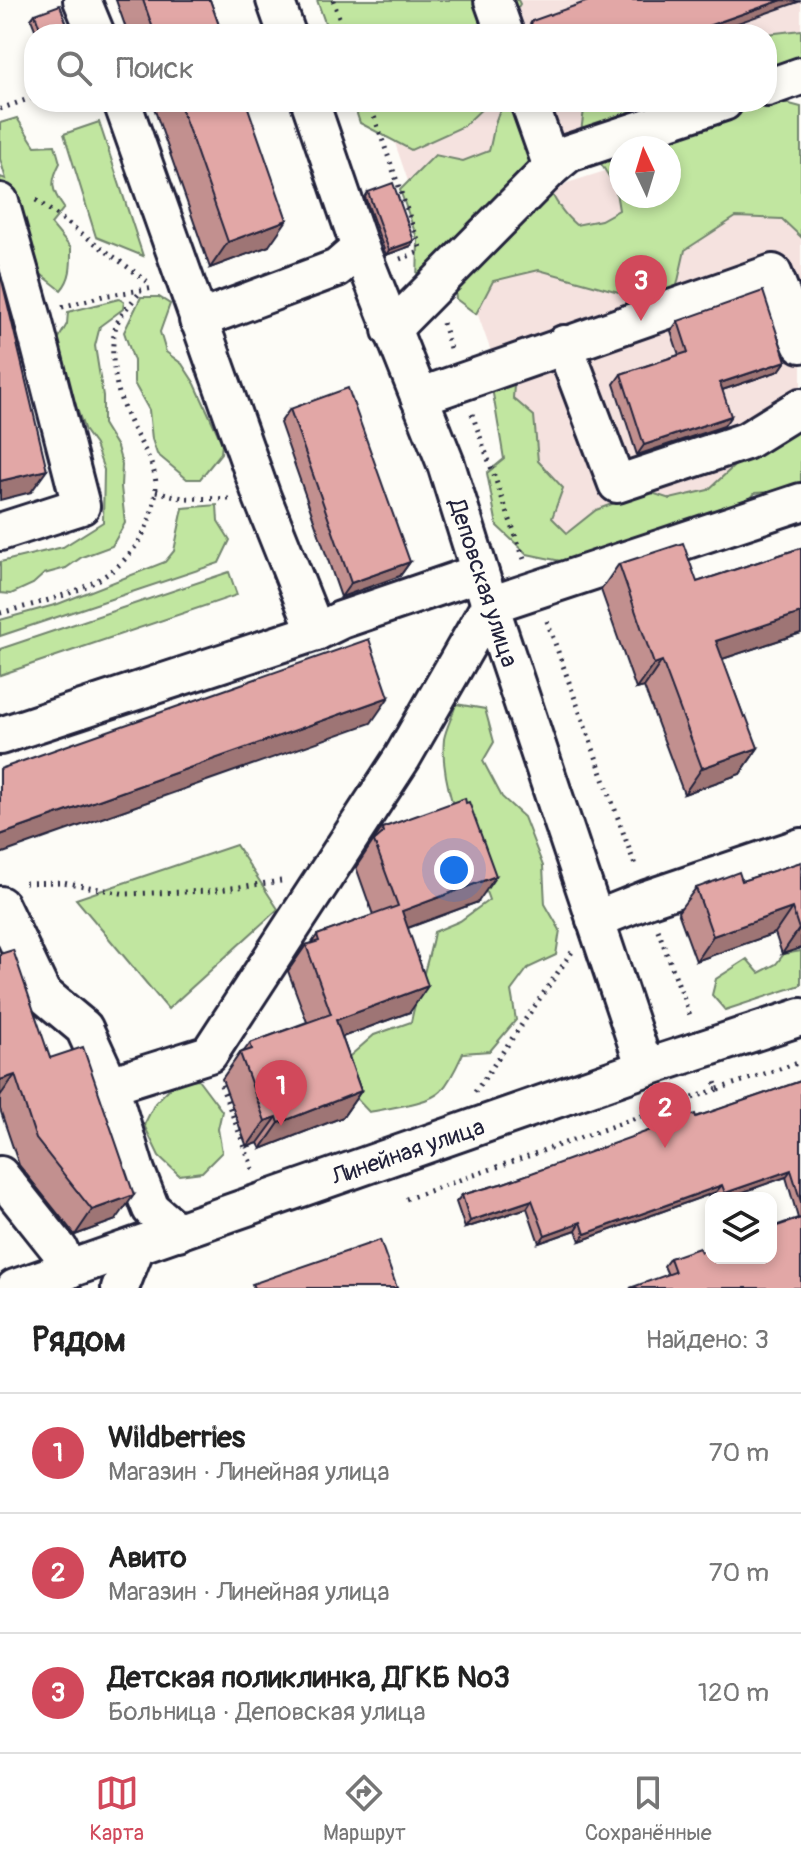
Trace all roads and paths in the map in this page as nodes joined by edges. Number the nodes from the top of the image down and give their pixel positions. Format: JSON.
{"nodes":[{"id":1,"x":82,"y":0,"type":"edge"},
{"id":2,"x":275,"y":0,"type":"edge"},
{"id":3,"x":333,"y":0,"type":"edge"},
{"id":4,"x":493,"y":0,"type":"edge"},
{"id":5,"x":92,"y":24,"type":"edge"},
{"id":6,"x":283,"y":24,"type":"edge"},
{"id":7,"x":341,"y":24,"type":"edge"},
{"id":8,"x":501,"y":24,"type":"edge"},
{"id":9,"x":801,"y":76,"type":"edge"},
{"id":10,"x":777,"y":84,"type":"edge"},
{"id":11,"x":24,"y":101,"type":"edge"},
{"id":12,"x":0,"y":109,"type":"edge"},
{"id":13,"x":125,"y":112,"type":"edge"},
{"id":14,"x":313,"y":112,"type":"edge"},
{"id":15,"x":372,"y":112,"type":"edge"},
{"id":16,"x":533,"y":112,"type":"edge"},
{"id":17,"x":694,"y":112,"type":"edge"},
{"id":18,"x":552,"y":167,"type":"junction"},
{"id":19,"x":16,"y":200,"type":"edge"},
{"id":20,"x":360,"y":248,"type":"junction"},
{"id":21,"x":421,"y":251,"type":"dead end"},
{"id":22,"x":433,"y":288,"type":"junction"},
{"id":23,"x":181,"y":300,"type":"junction"},
{"id":24,"x":66,"y":306,"type":"dead end"},
{"id":25,"x":391,"y":330,"type":"junction"},
{"id":26,"x":564,"y":344,"type":"junction"},
{"id":27,"x":801,"y":344,"type":"edge"},
{"id":28,"x":460,"y":382,"type":"junction"},
{"id":29,"x":419,"y":397,"type":"junction"},
{"id":30,"x":801,"y":407,"type":"edge"},
{"id":31,"x":156,"y":491,"type":"dead end"},
{"id":32,"x":262,"y":497,"type":"junction"},
{"id":33,"x":801,"y":502,"type":"edge"},
{"id":34,"x":0,"y":532,"type":"edge"},
{"id":35,"x":484,"y":589,"type":"junction"},
{"id":36,"x":535,"y":590,"type":"junction"},
{"id":37,"x":316,"y":632,"type":"junction"},
{"id":38,"x":0,"y":736,"type":"edge"},
{"id":39,"x":801,"y":847,"type":"edge"},
{"id":40,"x":325,"y":875,"type":"junction"},
{"id":41,"x":8,"y":894,"type":"edge"},
{"id":42,"x":595,"y":920,"type":"junction"},
{"id":43,"x":801,"y":1017,"type":"edge"},
{"id":44,"x":209,"y":1054,"type":"junction"},
{"id":45,"x":801,"y":1062,"type":"edge"},
{"id":46,"x":645,"y":1068,"type":"junction"},
{"id":47,"x":110,"y":1085,"type":"junction"},
{"id":48,"x":718,"y":1089,"type":"dead end"},
{"id":49,"x":474,"y":1093,"type":"dead end"},
{"id":50,"x":255,"y":1174,"type":"dead end"},
{"id":51,"x":0,"y":1175,"type":"edge"},
{"id":52,"x":178,"y":1232,"type":"junction"},
{"id":53,"x":136,"y":1247,"type":"junction"},
{"id":54,"x":67,"y":1271,"type":"junction"},
{"id":55,"x":15,"y":1288,"type":"edge"},
{"id":56,"x":120,"y":1288,"type":"edge"},
{"id":57,"x":148,"y":1288,"type":"edge"}],
"edges":[{"from":1,"to":5,"type":"street"},
{"from":2,"to":6,"type":"street"},
{"from":3,"to":7,"type":"path"},
{"from":4,"to":8,"type":"street"},
{"from":9,"to":10,"type":"street"},
{"from":11,"to":12,"type":"path"},
{"from":13,"to":23,"type":"street"},
{"from":14,"to":20,"type":"street","name":"Деповская улица"},
{"from":15,"to":21,"type":"path"},
{"from":16,"to":18,"type":"street"},
{"from":17,"to":18,"type":"street"},
{"from":18,"to":22,"type":"street"},
{"from":19,"to":23,"type":"path"},
{"from":19,"to":34,"type":"street"},
{"from":20,"to":23,"type":"street"},
{"from":20,"to":25,"type":"street","name":"Деповская улица"},
{"from":22,"to":25,"type":"street"},
{"from":22,"to":28,"type":"path"},
{"from":23,"to":24,"type":"path"},
{"from":23,"to":32,"type":"street"},
{"from":25,"to":29,"type":"street","name":"Деповская улица"},
{"from":26,"to":27,"type":"street"},
{"from":26,"to":28,"type":"street"},
{"from":26,"to":30,"type":"street"},
{"from":28,"to":29,"type":"street"},
{"from":28,"to":36,"type":"path"},
{"from":29,"to":35,"type":"street","name":"Деповская улица"},
{"from":31,"to":32,"type":"path"},
{"from":32,"to":37,"type":"street"},
{"from":33,"to":36,"type":"street"},
{"from":35,"to":36,"type":"street"},
{"from":35,"to":37,"type":"street"},
{"from":35,"to":40,"type":"street"},
{"from":35,"to":42,"type":"street","name":"Деповская улица"},
{"from":37,"to":38,"type":"street"},
{"from":39,"to":42,"type":"street"},
{"from":40,"to":41,"type":"path"},
{"from":40,"to":44,"type":"street"},
{"from":41,"to":47,"type":"street"},
{"from":42,"to":46,"type":"street","name":"Деповская улица"},
{"from":42,"to":49,"type":"path"},
{"from":43,"to":46,"type":"street","name":"Линейная улица"},
{"from":44,"to":47,"type":"street"},
{"from":44,"to":50,"type":"path"},
{"from":45,"to":48,"type":"path"},
{"from":46,"to":52,"type":"street","name":"Линейная улица"},
{"from":47,"to":52,"type":"street"},
{"from":51,"to":54,"type":"street"},
{"from":52,"to":53,"type":"street","name":"Линейная улица"},
{"from":53,"to":54,"type":"street","name":"Линейная улица"},
{"from":53,"to":56,"type":"street"},
{"from":53,"to":57,"type":"street"},
{"from":54,"to":55,"type":"street","name":"Линейная улица"}]}
